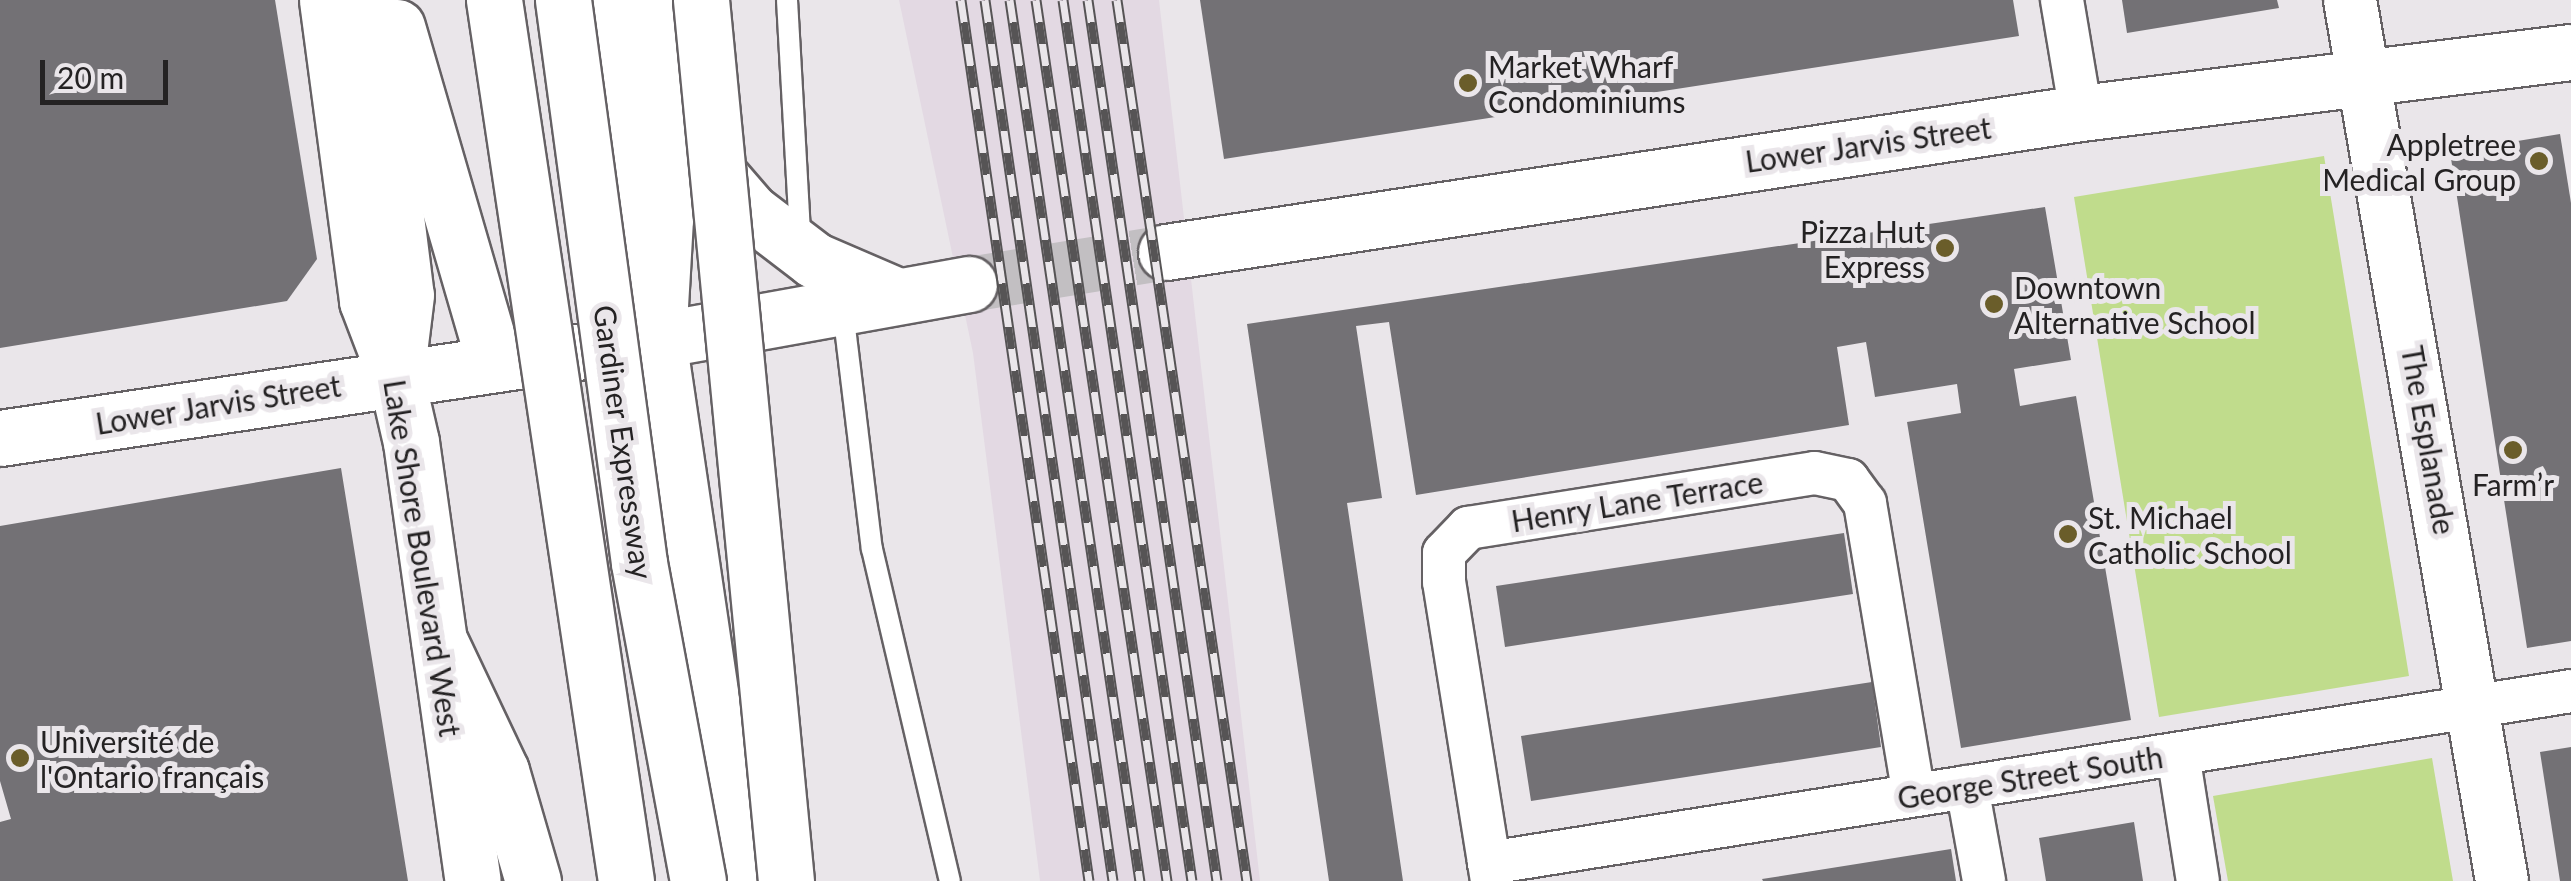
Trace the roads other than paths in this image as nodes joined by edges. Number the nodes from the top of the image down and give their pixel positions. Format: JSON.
{"nodes":[{"id":1,"x":327,"y":0,"type":"edge"},
{"id":2,"x":370,"y":0,"type":"edge"},
{"id":3,"x":391,"y":0,"type":"edge"},
{"id":4,"x":494,"y":0,"type":"edge"},
{"id":5,"x":563,"y":0,"type":"edge"},
{"id":6,"x":608,"y":0,"type":"edge"},
{"id":7,"x":651,"y":0,"type":"edge"},
{"id":8,"x":701,"y":0,"type":"edge"},
{"id":9,"x":788,"y":0,"type":"edge"},
{"id":10,"x":2062,"y":0,"type":"edge"},
{"id":11,"x":2350,"y":0,"type":"edge"},
{"id":12,"x":2571,"y":52,"type":"edge"},
{"id":13,"x":2366,"y":78,"type":"junction"},
{"id":14,"x":660,"y":92,"type":"junction"},
{"id":15,"x":2081,"y":112,"type":"junction"},
{"id":16,"x":1166,"y":252,"type":"tunnel mouth"},
{"id":17,"x":803,"y":253,"type":"junction"},
{"id":18,"x":968,"y":284,"type":"tunnel mouth"},
{"id":19,"x":868,"y":299,"type":"junction"},
{"id":20,"x":658,"y":340,"type":"junction"},
{"id":21,"x":495,"y":364,"type":"junction"},
{"id":22,"x":396,"y":377,"type":"junction"},
{"id":23,"x":0,"y":438,"type":"edge"},
{"id":24,"x":440,"y":640,"type":"junction"},
{"id":25,"x":2571,"y":691,"type":"edge"},
{"id":26,"x":2475,"y":707,"type":"junction"},
{"id":27,"x":2178,"y":754,"type":"junction"},
{"id":28,"x":1968,"y":787,"type":"junction"},
{"id":29,"x":1914,"y":794,"type":"junction"},
{"id":30,"x":1491,"y":872,"type":"edge"},
{"id":31,"x":473,"y":881,"type":"edge"},
{"id":32,"x":533,"y":881,"type":"edge"},
{"id":33,"x":626,"y":881,"type":"edge"},
{"id":34,"x":698,"y":881,"type":"edge"},
{"id":35,"x":738,"y":881,"type":"edge"},
{"id":36,"x":786,"y":881,"type":"edge"},
{"id":37,"x":950,"y":881,"type":"edge"},
{"id":38,"x":1984,"y":881,"type":"edge"},
{"id":39,"x":2198,"y":881,"type":"edge"},
{"id":40,"x":2502,"y":881,"type":"edge"}],
"edges":[{"from":1,"to":22,"type":"main road","name":"Lake Shore Boulevard West"},
{"from":2,"to":22,"type":"main road"},
{"from":3,"to":21,"type":"main road"},
{"from":4,"to":33,"type":"main road","name":"Gardiner Expressway","bridge":true},
{"from":5,"to":34,"type":"main road","name":"Gardiner Expressway","bridge":true},
{"from":6,"to":20,"type":"main road"},
{"from":7,"to":14,"type":"main road"},
{"from":8,"to":36,"type":"main road","bridge":true},
{"from":9,"to":17,"type":"lane"},
{"from":10,"to":15,"type":"street"},
{"from":11,"to":13,"type":"street","name":"The Esplanade"},
{"from":12,"to":13,"type":"main road","name":"Lower Jarvis Street"},
{"from":13,"to":15,"type":"main road","name":"Lower Jarvis Street"},
{"from":13,"to":26,"type":"street","name":"The Esplanade"},
{"from":14,"to":17,"type":"main road"},
{"from":14,"to":20,"type":"main road"},
{"from":15,"to":16,"type":"main road","name":"Lower Jarvis Street"},
{"from":17,"to":19,"type":"main road"},
{"from":18,"to":19,"type":"main road","name":"Lower Jarvis Street"},
{"from":19,"to":20,"type":"main road","name":"Lower Jarvis Street"},
{"from":19,"to":37,"type":"lane"},
{"from":20,"to":21,"type":"main road","name":"Lower Jarvis Street"},
{"from":20,"to":35,"type":"main road"},
{"from":21,"to":22,"type":"main road","name":"Lower Jarvis Street"},
{"from":22,"to":23,"type":"main road","name":"Lower Jarvis Street"},
{"from":22,"to":24,"type":"main road","name":"Lake Shore Boulevard West"},
{"from":24,"to":31,"type":"main road","name":"Lake Shore Boulevard West"},
{"from":24,"to":32,"type":"main road"},
{"from":25,"to":26,"type":"street","name":"George Street South"},
{"from":26,"to":27,"type":"street","name":"George Street South"},
{"from":26,"to":40,"type":"street","name":"The Esplanade"},
{"from":27,"to":28,"type":"street","name":"George Street South"},
{"from":27,"to":39,"type":"street"},
{"from":28,"to":29,"type":"street","name":"George Street South"},
{"from":28,"to":38,"type":"street"},
{"from":29,"to":30,"type":"street","name":"George Street South"},
{"from":29,"to":30,"type":"street","name":"Henry Lane Terrace"}]}
